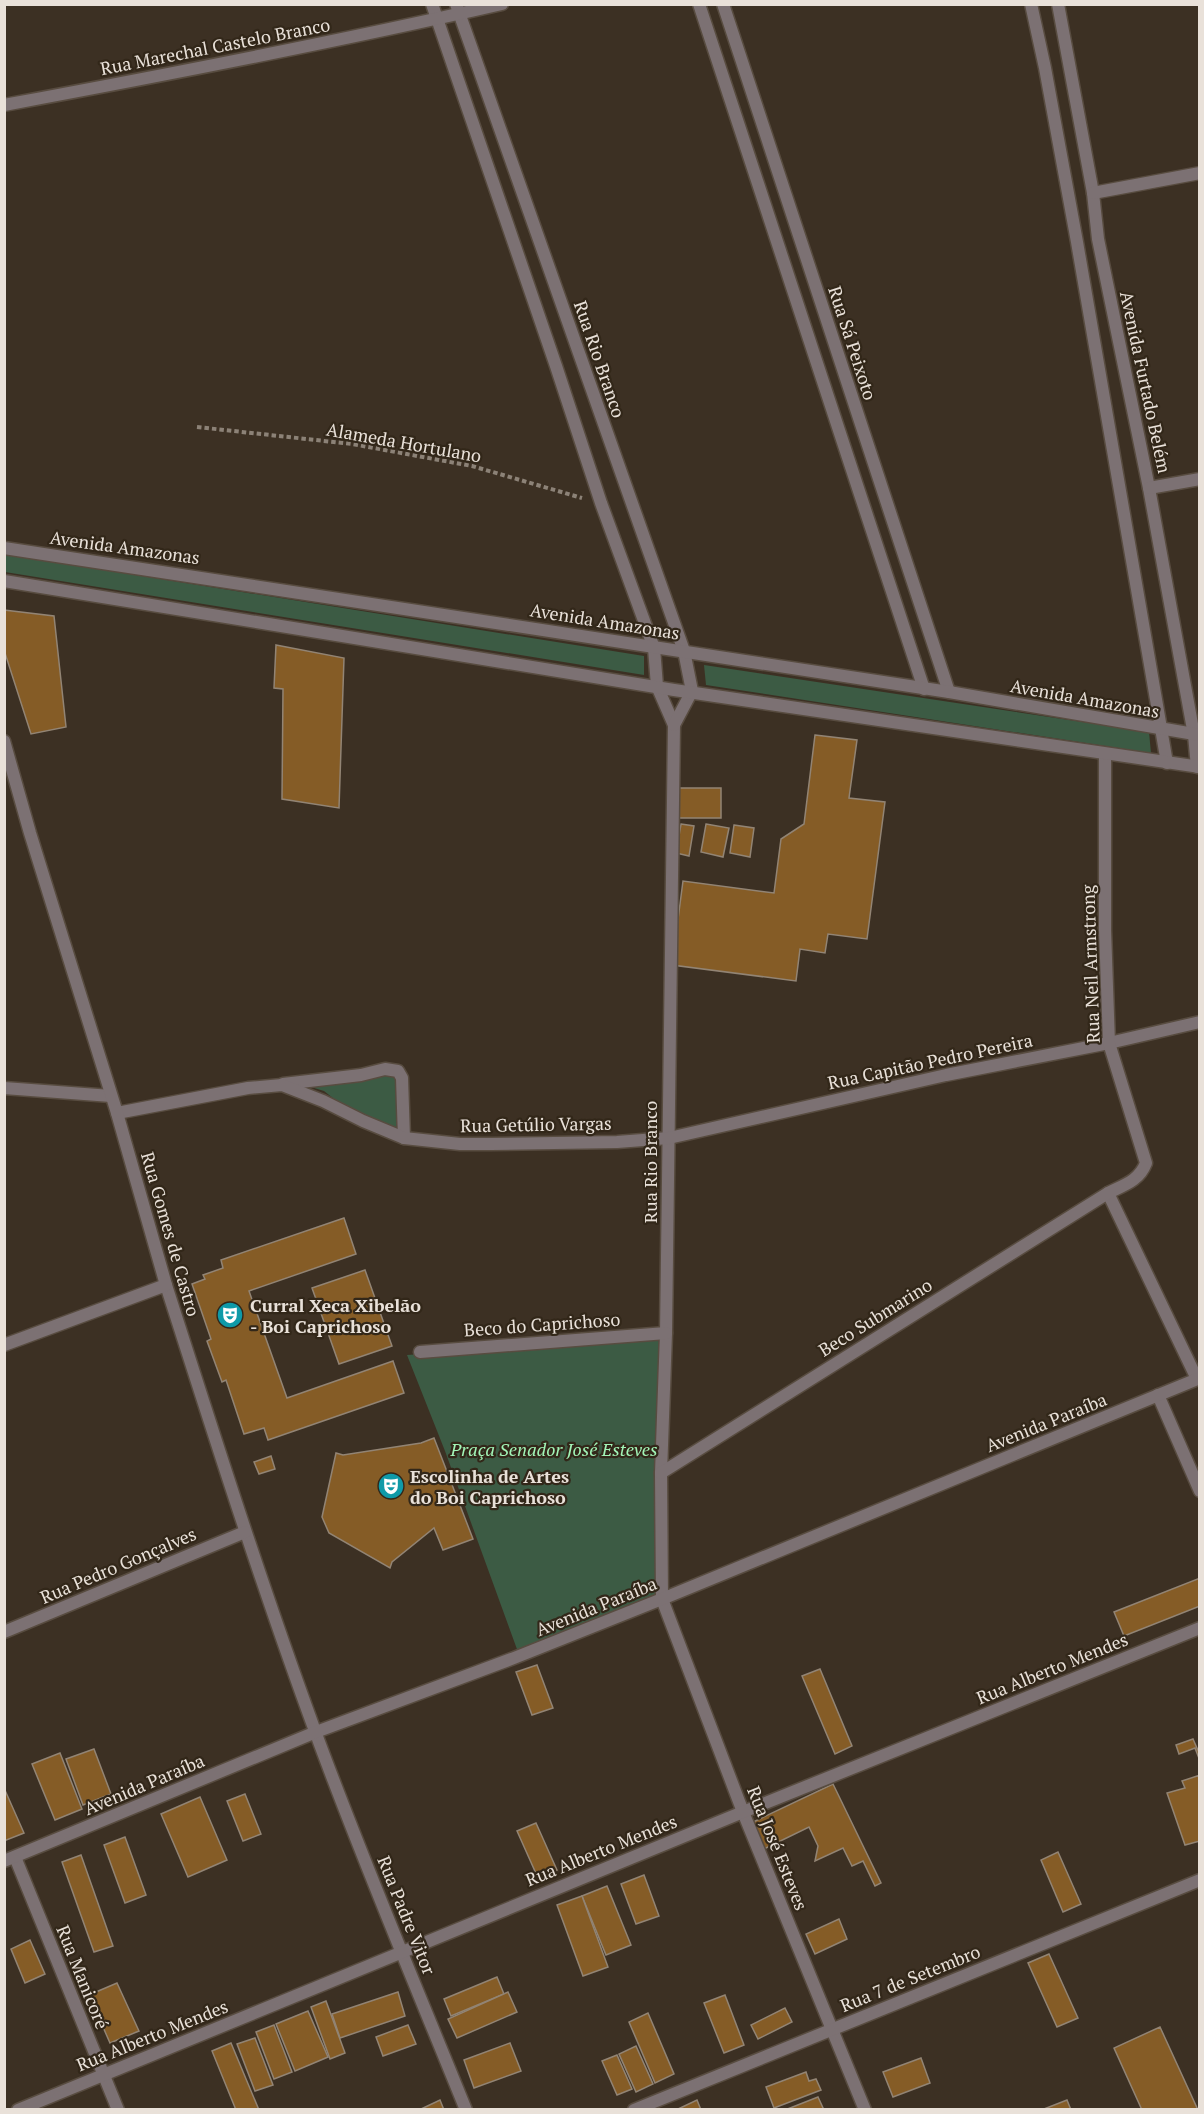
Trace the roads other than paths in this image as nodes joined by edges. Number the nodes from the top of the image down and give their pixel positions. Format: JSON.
{"nodes":[{"id":1,"x":432,"y":4,"type":"edge"},
{"id":2,"x":502,"y":4,"type":"edge"},
{"id":3,"x":699,"y":4,"type":"edge"},
{"id":4,"x":723,"y":4,"type":"edge"},
{"id":5,"x":1031,"y":4,"type":"edge"},
{"id":6,"x":1058,"y":4,"type":"edge"},
{"id":7,"x":458,"y":9,"type":"edge"},
{"id":8,"x":438,"y":20,"type":"junction"},
{"id":9,"x":4,"y":105,"type":"edge"},
{"id":10,"x":1200,"y":173,"type":"edge"},
{"id":11,"x":1093,"y":193,"type":"junction"},
{"id":12,"x":1098,"y":239,"type":"junction"},
{"id":13,"x":1077,"y":242,"type":"junction"},
{"id":14,"x":1200,"y":479,"type":"edge"},
{"id":15,"x":1149,"y":488,"type":"junction"},
{"id":16,"x":4,"y":548,"type":"edge"},
{"id":17,"x":4,"y":581,"type":"edge"},
{"id":18,"x":654,"y":648,"type":"junction"},
{"id":19,"x":684,"y":651,"type":"junction"},
{"id":20,"x":657,"y":686,"type":"junction"},
{"id":21,"x":924,"y":689,"type":"junction"},
{"id":22,"x":692,"y":691,"type":"junction"},
{"id":23,"x":949,"y":692,"type":"junction"},
{"id":24,"x":674,"y":725,"type":"junction"},
{"id":25,"x":1162,"y":729,"type":"junction"},
{"id":26,"x":1197,"y":735,"type":"edge"},
{"id":27,"x":4,"y":741,"type":"edge"},
{"id":28,"x":1105,"y":754,"type":"junction"},
{"id":29,"x":1167,"y":763,"type":"junction"},
{"id":30,"x":1198,"y":767,"type":"edge"},
{"id":31,"x":1200,"y":1022,"type":"edge"},
{"id":32,"x":1109,"y":1043,"type":"junction"},
{"id":33,"x":282,"y":1085,"type":"junction"},
{"id":34,"x":4,"y":1088,"type":"edge"},
{"id":35,"x":111,"y":1096,"type":"junction"},
{"id":36,"x":117,"y":1113,"type":"junction"},
{"id":37,"x":404,"y":1138,"type":"junction"},
{"id":38,"x":669,"y":1138,"type":"junction"},
{"id":39,"x":1108,"y":1193,"type":"junction"},
{"id":40,"x":166,"y":1285,"type":"junction"},
{"id":41,"x":666,"y":1333,"type":"junction"},
{"id":42,"x":4,"y":1345,"type":"edge"},
{"id":43,"x":420,"y":1352,"type":"dead end"},
{"id":44,"x":1198,"y":1379,"type":"edge"},
{"id":45,"x":1158,"y":1395,"type":"junction"},
{"id":46,"x":661,"y":1473,"type":"junction"},
{"id":47,"x":1200,"y":1491,"type":"edge"},
{"id":48,"x":246,"y":1532,"type":"junction"},
{"id":49,"x":662,"y":1599,"type":"junction"},
{"id":50,"x":1200,"y":1628,"type":"edge"},
{"id":51,"x":4,"y":1632,"type":"edge"},
{"id":52,"x":316,"y":1732,"type":"junction"},
{"id":53,"x":743,"y":1812,"type":"junction"},
{"id":54,"x":10,"y":1859,"type":"edge"},
{"id":55,"x":1200,"y":1880,"type":"edge"},
{"id":56,"x":402,"y":1952,"type":"junction"},
{"id":57,"x":832,"y":2029,"type":"junction"},
{"id":58,"x":104,"y":2074,"type":"junction"},
{"id":59,"x":18,"y":2109,"type":"edge"},
{"id":60,"x":118,"y":2109,"type":"edge"},
{"id":61,"x":466,"y":2109,"type":"edge"},
{"id":62,"x":634,"y":2109,"type":"edge"},
{"id":63,"x":865,"y":2109,"type":"edge"}],
"edges":[{"from":1,"to":8,"type":"street","name":"Rua Rio Branco"},
{"from":2,"to":7,"type":"street","name":"Rua Marechal Castelo Branco"},
{"from":3,"to":21,"type":"street"},
{"from":4,"to":23,"type":"street","name":"Rua Sá Peixoto"},
{"from":5,"to":13,"type":"street"},
{"from":6,"to":11,"type":"street","name":"Avenida Furtado Belém"},
{"from":7,"to":8,"type":"street","name":"Rua Marechal Castelo Branco"},
{"from":7,"to":19,"type":"street","name":"Rua Rio Branco"},
{"from":8,"to":9,"type":"street","name":"Rua Marechal Castelo Branco"},
{"from":8,"to":18,"type":"street","name":"Rua Rio Branco"},
{"from":10,"to":11,"type":"street"},
{"from":11,"to":12,"type":"street","name":"Avenida Furtado Belém"},
{"from":12,"to":13,"type":"street"},
{"from":12,"to":15,"type":"street","name":"Avenida Furtado Belém"},
{"from":13,"to":25,"type":"street"},
{"from":14,"to":15,"type":"street"},
{"from":15,"to":26,"type":"street","name":"Avenida Furtado Belém"},
{"from":16,"to":18,"type":"street","name":"Avenida Amazonas"},
{"from":17,"to":20,"type":"street"},
{"from":18,"to":19,"type":"street","name":"Avenida Amazonas"},
{"from":18,"to":20,"type":"street","name":"Rua Rio Branco"},
{"from":19,"to":21,"type":"street","name":"Avenida Amazonas"},
{"from":19,"to":22,"type":"street","name":"Rua Rio Branco"},
{"from":20,"to":22,"type":"street"},
{"from":20,"to":24,"type":"street","name":"Rua Rio Branco"},
{"from":21,"to":23,"type":"street","name":"Avenida Amazonas"},
{"from":22,"to":24,"type":"street","name":"Rua Rio Branco"},
{"from":22,"to":28,"type":"street"},
{"from":23,"to":25,"type":"street","name":"Avenida Amazonas"},
{"from":24,"to":38,"type":"street","name":"Rua Rio Branco"},
{"from":25,"to":26,"type":"street","name":"Avenida Amazonas"},
{"from":25,"to":29,"type":"street"},
{"from":26,"to":30,"type":"street","name":"Avenida Furtado Belém"},
{"from":27,"to":35,"type":"street","name":"Rua Gomes de Castro"},
{"from":28,"to":29,"type":"street"},
{"from":28,"to":32,"type":"street","name":"Rua Neil Armstrong"},
{"from":29,"to":30,"type":"street"},
{"from":31,"to":32,"type":"street","name":"Rua Capitão Pedro Pereira"},
{"from":32,"to":38,"type":"street","name":"Rua Capitão Pedro Pereira"},
{"from":32,"to":39,"type":"street","name":"Rua Neil Armstrong"},
{"from":33,"to":36,"type":"street","name":"Rua Getúlio Vargas"},
{"from":33,"to":37,"type":"street","name":"Rua Getúlio Vargas"},
{"from":33,"to":37,"type":"street","name":"Rua Getúlio Vargas"},
{"from":34,"to":35,"type":"street"},
{"from":35,"to":36,"type":"street","name":"Rua Gomes de Castro"},
{"from":36,"to":40,"type":"street","name":"Rua Gomes de Castro"},
{"from":37,"to":38,"type":"street","name":"Rua Getúlio Vargas"},
{"from":38,"to":41,"type":"street","name":"Rua Rio Branco"},
{"from":39,"to":44,"type":"street"},
{"from":39,"to":46,"type":"street","name":"Beco Submarino"},
{"from":40,"to":42,"type":"street"},
{"from":40,"to":48,"type":"street","name":"Rua Gomes de Castro"},
{"from":41,"to":43,"type":"street","name":"Beco do Caprichoso"},
{"from":41,"to":46,"type":"street","name":"Rua Rio Branco"},
{"from":44,"to":45,"type":"street","name":"Avenida Paraíba"},
{"from":45,"to":47,"type":"street"},
{"from":45,"to":49,"type":"street","name":"Avenida Paraíba"},
{"from":46,"to":49,"type":"street","name":"Rua Rio Branco"},
{"from":48,"to":51,"type":"street","name":"Rua Pedro Gonçalves"},
{"from":48,"to":52,"type":"street","name":"Rua Gomes de Castro"},
{"from":49,"to":52,"type":"street","name":"Avenida Paraíba"},
{"from":49,"to":53,"type":"street","name":"Rua José Esteves"},
{"from":50,"to":53,"type":"street","name":"Rua Alberto Mendes"},
{"from":52,"to":54,"type":"street","name":"Avenida Paraíba"},
{"from":52,"to":56,"type":"street","name":"Rua Padre Vitor"},
{"from":53,"to":56,"type":"street","name":"Rua Alberto Mendes"},
{"from":53,"to":57,"type":"street","name":"Rua José Esteves"},
{"from":54,"to":58,"type":"street","name":"Rua Manicoré"},
{"from":55,"to":57,"type":"street","name":"Rua 7 de Setembro"},
{"from":56,"to":58,"type":"street","name":"Rua Alberto Mendes"},
{"from":56,"to":61,"type":"street","name":"Rua Padre Vitor"},
{"from":57,"to":62,"type":"street","name":"Rua 7 de Setembro"},
{"from":57,"to":63,"type":"street","name":"Rua José Esteves"},
{"from":58,"to":59,"type":"street","name":"Rua Alberto Mendes"},
{"from":58,"to":60,"type":"street","name":"Rua Manicoré"}]}
